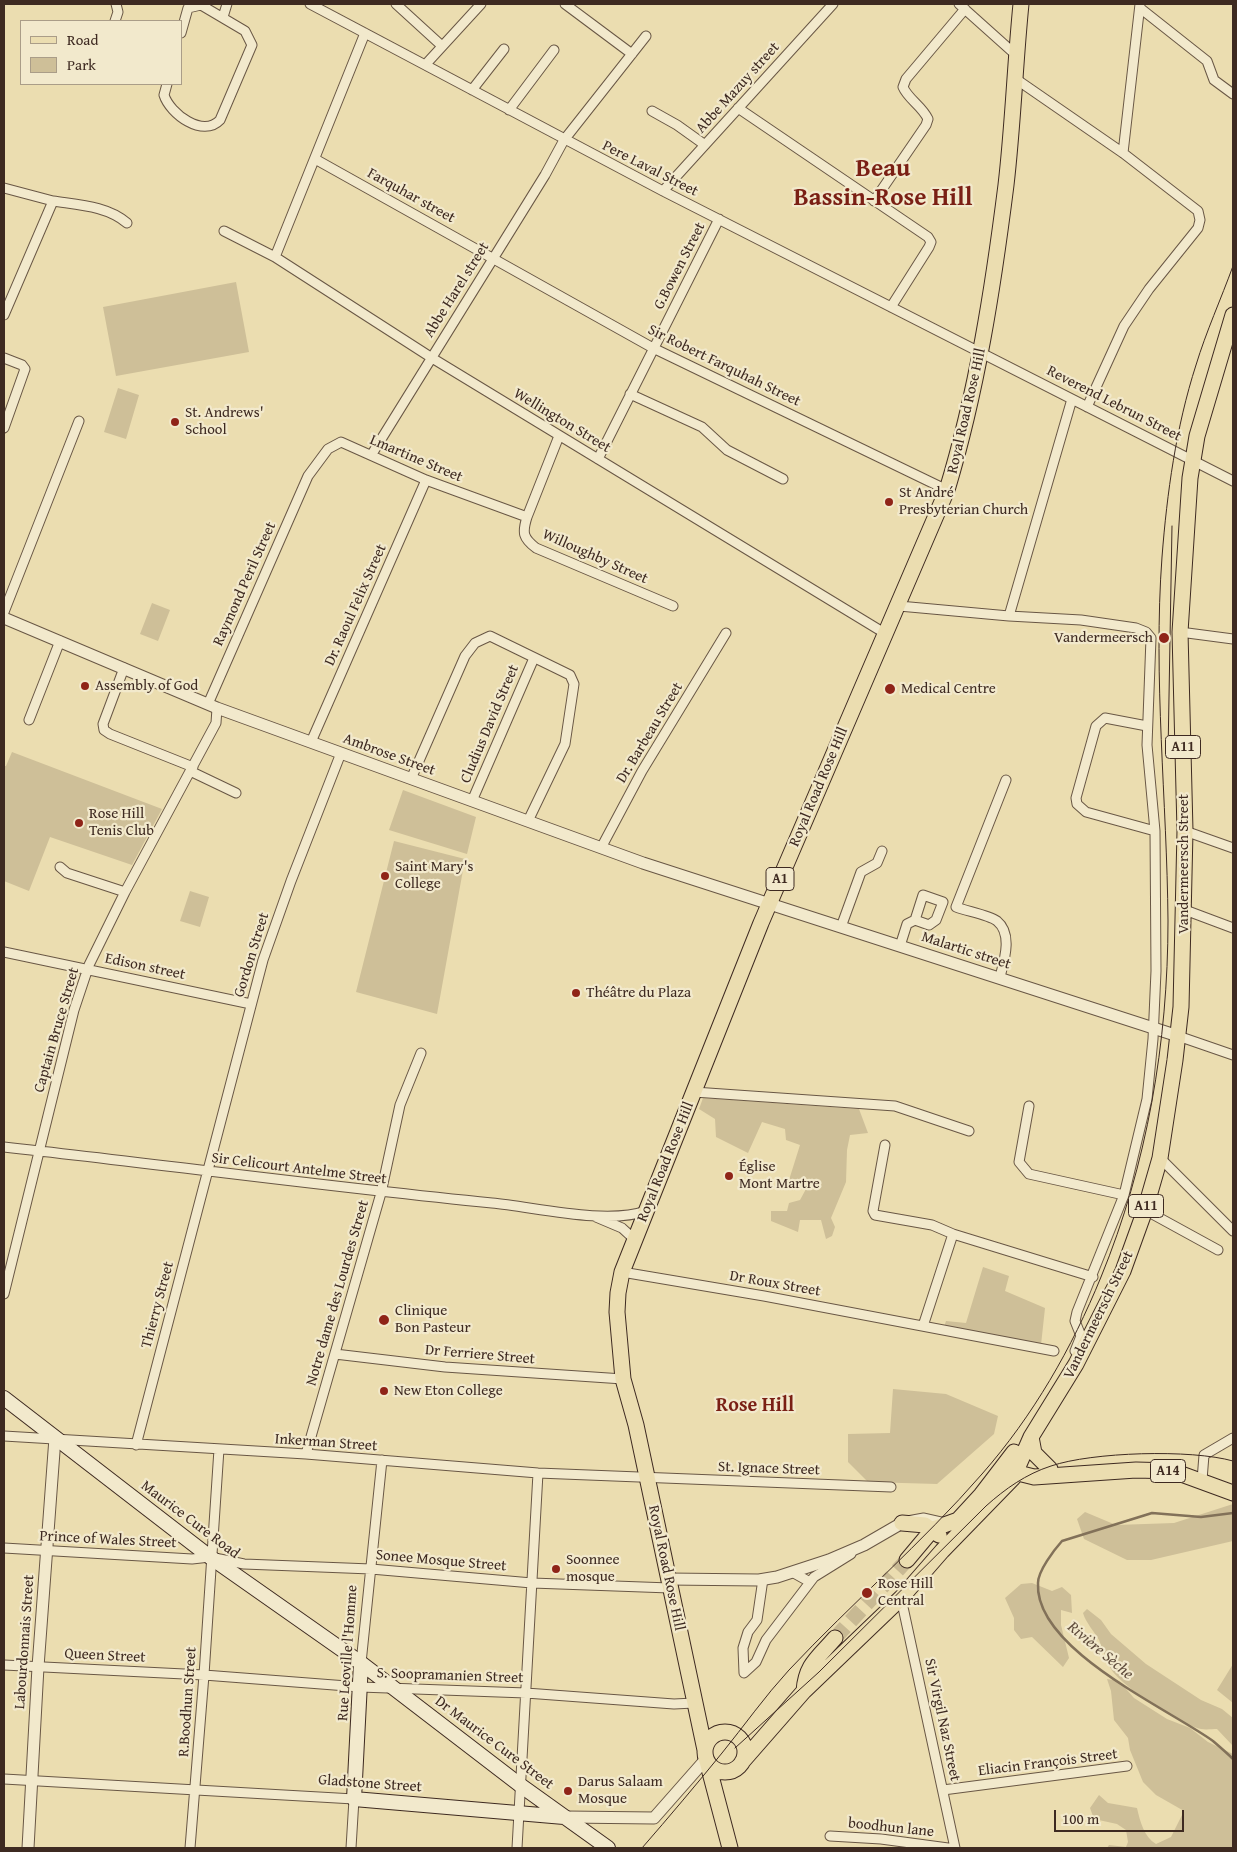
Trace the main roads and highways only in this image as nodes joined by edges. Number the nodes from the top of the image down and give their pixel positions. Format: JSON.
{"nodes":[{"id":1,"x":1021,"y":4,"type":"edge"},
{"id":2,"x":1233,"y":315,"type":"edge"},
{"id":3,"x":1058,"y":1395,"type":"junction"},
{"id":4,"x":4,"y":1398,"type":"edge"},
{"id":5,"x":1031,"y":1437,"type":"junction"},
{"id":6,"x":1016,"y":1463,"type":"junction"},
{"id":7,"x":1048,"y":1473,"type":"junction"},
{"id":8,"x":998,"y":1492,"type":"junction"},
{"id":9,"x":1233,"y":1493,"type":"edge"},
{"id":10,"x":902,"y":1523,"type":"road end"},
{"id":11,"x":940,"y":1526,"type":"junction"},
{"id":12,"x":942,"y":1551,"type":"junction"},
{"id":13,"x":907,"y":1560,"type":"tunnel mouth"},
{"id":14,"x":835,"y":1638,"type":"tunnel mouth"},
{"id":15,"x":361,"y":1663,"type":"junction"},
{"id":16,"x":804,"y":1691,"type":"junction"},
{"id":17,"x":695,"y":1705,"type":"junction"},
{"id":18,"x":778,"y":1721,"type":"junction"},
{"id":19,"x":723,"y":1732,"type":"junction"},
{"id":20,"x":739,"y":1737,"type":"junction"},
{"id":21,"x":706,"y":1757,"type":"junction"},
{"id":22,"x":742,"y":1762,"type":"junction"},
{"id":23,"x":725,"y":1772,"type":"junction"},
{"id":24,"x":354,"y":1799,"type":"joint"},
{"id":25,"x":719,"y":1807,"type":"junction"},
{"id":26,"x":566,"y":1817,"type":"junction"},
{"id":27,"x":608,"y":1848,"type":"edge"},
{"id":28,"x":730,"y":1848,"type":"edge"}],
"edges":[{"from":1,"to":17,"type":"main road","name":"Royal Road Rose Hill","number":"A1"},
{"from":2,"to":3,"type":"main road","name":"Vandermeersch Street","number":"A11"},
{"from":3,"to":5,"type":"main road","name":"Vandermeersch Street","number":"A11"},
{"from":3,"to":6,"type":"main road","name":"Vandermeersch Street","number":"A11"},
{"from":4,"to":15,"type":"main road","name":"Maurice Cure Road"},
{"from":5,"to":6,"type":"main road","name":"Vandermeersch Street","number":"A11"},
{"from":5,"to":7,"type":"main road"},
{"from":6,"to":7,"type":"main road","number":"A14"},
{"from":6,"to":8,"type":"main road","name":"Vandermeersch Street","number":"A11"},
{"from":6,"to":11,"type":"main road","name":"Vandermeersch Street","number":"A11"},
{"from":7,"to":8,"type":"main road"},
{"from":7,"to":9,"type":"main road","number":"A14"},
{"from":8,"to":12,"type":"main road","name":"Vandermeersch Street","number":"A11"},
{"from":10,"to":11,"type":"main road"},
{"from":11,"to":12,"type":"main road"},
{"from":11,"to":13,"type":"main road","number":"A11"},
{"from":12,"to":16,"type":"main road","name":"Vandermeersch Street","number":"A11"},
{"from":14,"to":16,"type":"main road","number":"A11"},
{"from":15,"to":24,"type":"main road","name":"Rue Leoville l'Homme"},
{"from":15,"to":26,"type":"main road","name":"Dr Maurice Cure Street"},
{"from":16,"to":18,"type":"main road","name":"Vandermeersch Street","number":"A11"},
{"from":17,"to":19,"type":"main road"},
{"from":17,"to":21,"type":"main road","name":"Royal Road Rose Hill","number":"A1"},
{"from":18,"to":20,"type":"main road","number":"A11"},
{"from":18,"to":22,"type":"main road","number":"A11"},
{"from":19,"to":20,"type":"main road"},
{"from":19,"to":21,"type":"main road"},
{"from":20,"to":22,"type":"main road"},
{"from":21,"to":23,"type":"main road"},
{"from":21,"to":25,"type":"main road","name":"Royal Road Rose Hill","number":"A1"},
{"from":22,"to":23,"type":"main road"},
{"from":23,"to":25,"type":"main road","name":"Royal Road Rose Hill","number":"A1"},
{"from":24,"to":26,"type":"main road","name":"Gladstone Street"},
{"from":25,"to":28,"type":"main road","name":"Royal Road Rose Hill","number":"A1"},
{"from":26,"to":27,"type":"main road","name":"Dr Maurice Cure Street"}]}
